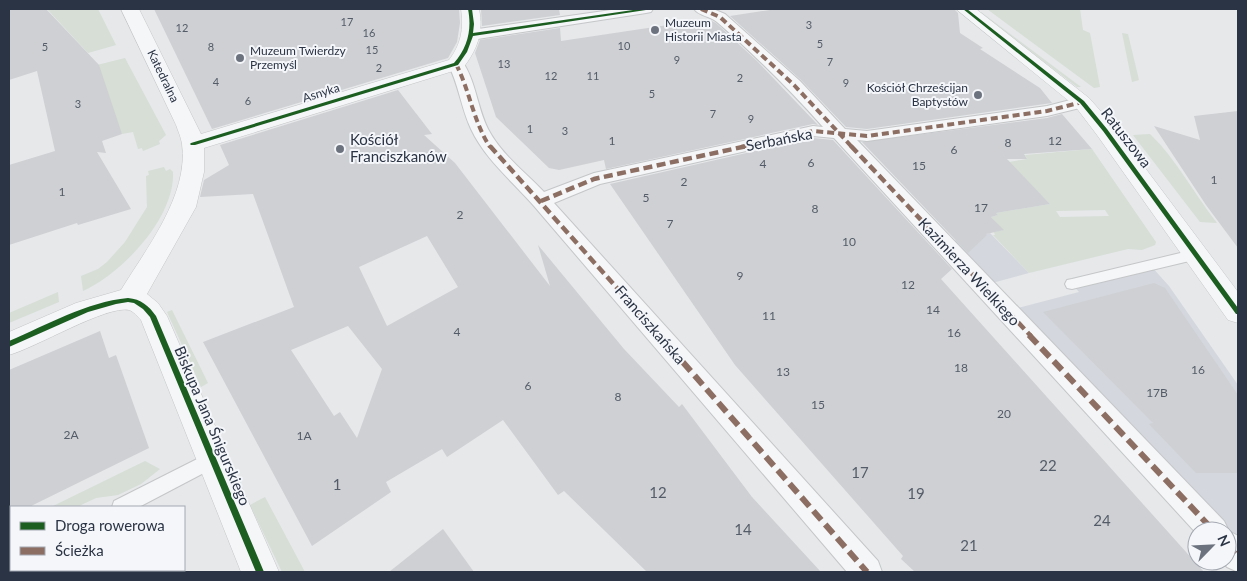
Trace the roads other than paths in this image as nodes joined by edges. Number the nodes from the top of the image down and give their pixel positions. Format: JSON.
{"nodes":[{"id":1,"x":130,"y":9,"type":"edge"},
{"id":2,"x":470,"y":9,"type":"edge"},
{"id":3,"x":646,"y":9,"type":"edge"},
{"id":4,"x":701,"y":9,"type":"edge"},
{"id":5,"x":964,"y":9,"type":"edge"},
{"id":6,"x":471,"y":35,"type":"junction"},
{"id":7,"x":456,"y":64,"type":"junction"},
{"id":8,"x":1082,"y":102,"type":"junction"},
{"id":9,"x":839,"y":133,"type":"junction"},
{"id":10,"x":193,"y":144,"type":"junction"},
{"id":11,"x":541,"y":201,"type":"junction"},
{"id":12,"x":1197,"y":254,"type":"junction"},
{"id":13,"x":1072,"y":284,"type":"dead end"},
{"id":14,"x":130,"y":299,"type":"junction"},
{"id":15,"x":1238,"y":312,"type":"edge"},
{"id":16,"x":9,"y":344,"type":"edge"},
{"id":17,"x":213,"y":459,"type":"junction"},
{"id":18,"x":123,"y":506,"type":"edge"},
{"id":19,"x":1205,"y":521,"type":"edge"},
{"id":20,"x":260,"y":572,"type":"edge"},
{"id":21,"x":867,"y":572,"type":"edge"}],
"edges":[{"from":1,"to":10,"type":"street","name":"Katedralna"},
{"from":2,"to":6,"type":"street"},
{"from":3,"to":6,"type":"street"},
{"from":4,"to":9,"type":"street","name":"Kazimierza Wielkiego"},
{"from":5,"to":8,"type":"street","name":"Ratuszowa"},
{"from":6,"to":7,"type":"street"},
{"from":7,"to":10,"type":"street","name":"Asnyka"},
{"from":7,"to":11,"type":"street","name":"Franciszkańska"},
{"from":8,"to":9,"type":"street","name":"Serbańska"},
{"from":8,"to":12,"type":"street","name":"Ratuszowa"},
{"from":9,"to":11,"type":"street","name":"Serbańska"},
{"from":9,"to":19,"type":"street","name":"Kazimierza Wielkiego"},
{"from":10,"to":14,"type":"street"},
{"from":11,"to":21,"type":"street","name":"Franciszkańska"},
{"from":12,"to":13,"type":"lane"},
{"from":12,"to":15,"type":"street","name":"Ratuszowa"},
{"from":14,"to":16,"type":"street"},
{"from":14,"to":17,"type":"street","name":"Biskupa Jana Śnigurskiego"},
{"from":17,"to":18,"type":"lane"},
{"from":17,"to":20,"type":"street","name":"Biskupa Jana Śnigurskiego"}]}
